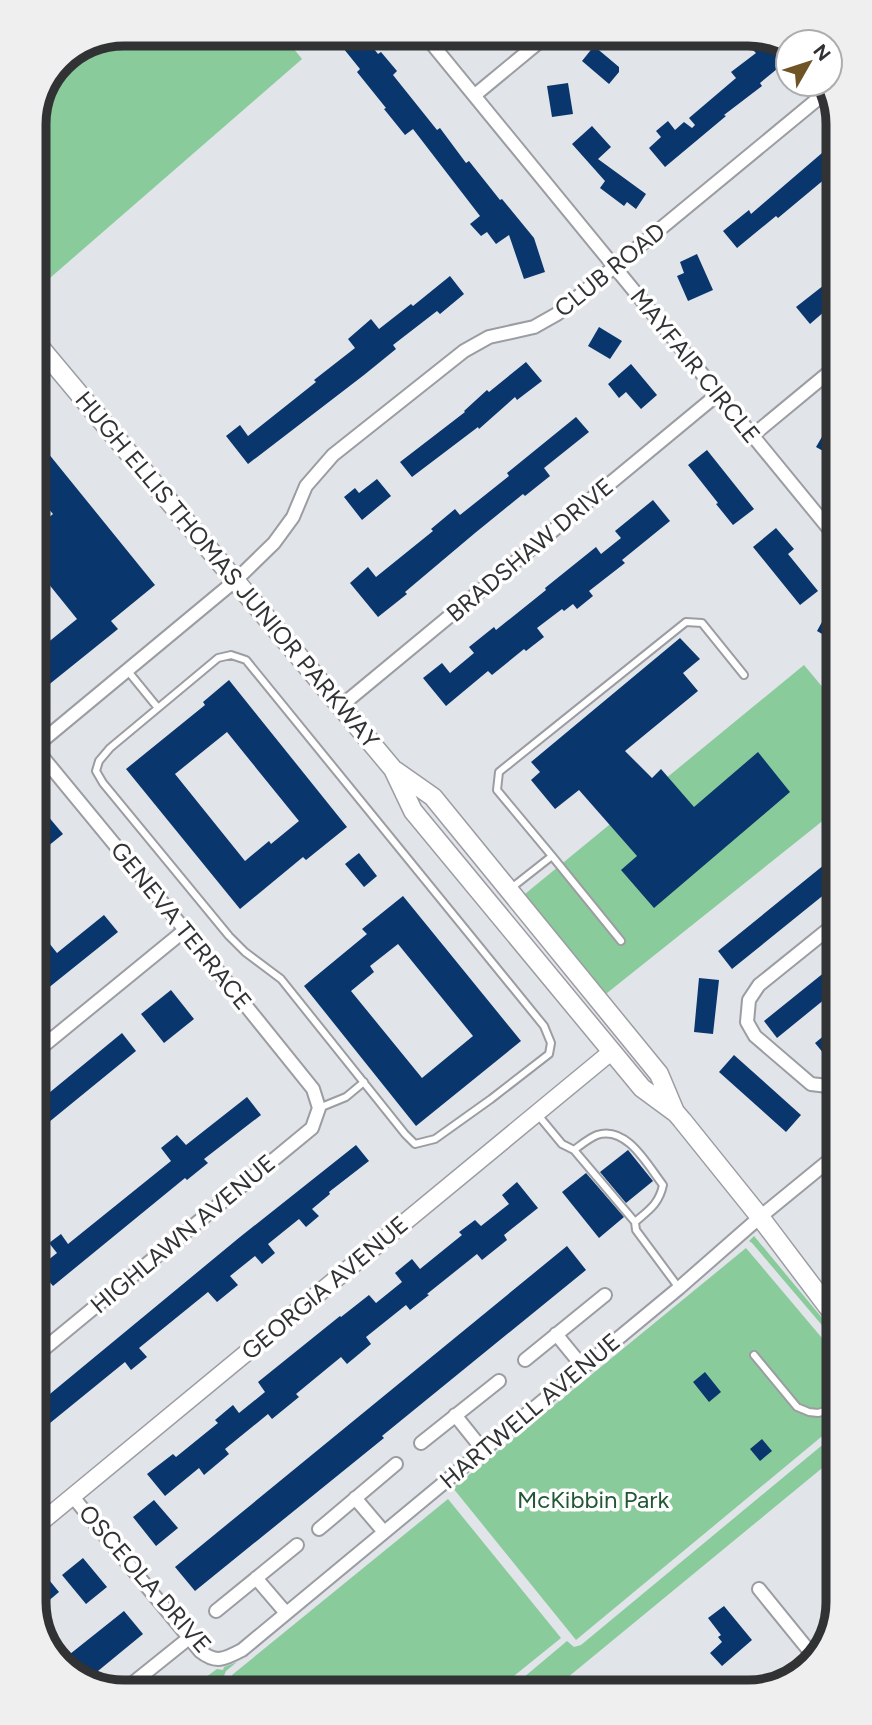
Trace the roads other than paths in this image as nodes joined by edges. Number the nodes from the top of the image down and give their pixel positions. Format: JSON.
{"nodes":[{"id":1,"x":434,"y":46,"type":"edge"},
{"id":2,"x":534,"y":46,"type":"edge"},
{"id":3,"x":475,"y":95,"type":"junction"},
{"id":4,"x":819,"y":98,"type":"edge"},
{"id":5,"x":614,"y":267,"type":"junction"},
{"id":6,"x":46,"y":354,"type":"edge"},
{"id":7,"x":826,"y":375,"type":"edge"},
{"id":8,"x":718,"y":394,"type":"junction"},
{"id":9,"x":752,"y":436,"type":"junction"},
{"id":10,"x":826,"y":525,"type":"edge"},
{"id":11,"x":236,"y":580,"type":"junction"},
{"id":12,"x":127,"y":670,"type":"junction"},
{"id":13,"x":744,"y":675,"type":"dead end"},
{"id":14,"x":341,"y":706,"type":"junction"},
{"id":15,"x":158,"y":708,"type":"junction"},
{"id":16,"x":46,"y":739,"type":"edge"},
{"id":17,"x":46,"y":760,"type":"edge"},
{"id":18,"x":393,"y":769,"type":"junction"},
{"id":19,"x":552,"y":856,"type":"junction"},
{"id":20,"x":509,"y":890,"type":"junction"},
{"id":21,"x":185,"y":930,"type":"junction"},
{"id":22,"x":826,"y":931,"type":"edge"},
{"id":23,"x":621,"y":941,"type":"dead end"},
{"id":24,"x":46,"y":1044,"type":"edge"},
{"id":25,"x":611,"y":1052,"type":"junction"},
{"id":26,"x":363,"y":1082,"type":"junction"},
{"id":27,"x":826,"y":1086,"type":"edge"},
{"id":28,"x":319,"y":1108,"type":"junction"},
{"id":29,"x":537,"y":1114,"type":"junction"},
{"id":30,"x":676,"y":1114,"type":"junction"},
{"id":31,"x":574,"y":1150,"type":"junction"},
{"id":32,"x":826,"y":1163,"type":"edge"},
{"id":33,"x":760,"y":1217,"type":"junction"},
{"id":34,"x":635,"y":1222,"type":"junction"},
{"id":35,"x":679,"y":1288,"type":"junction"},
{"id":36,"x":605,"y":1295,"type":"dead end"},
{"id":37,"x":826,"y":1302,"type":"edge"},
{"id":38,"x":556,"y":1334,"type":"junction"},
{"id":39,"x":46,"y":1347,"type":"edge"},
{"id":40,"x":754,"y":1355,"type":"dead end"},
{"id":41,"x":525,"y":1360,"type":"dead end"},
{"id":42,"x":583,"y":1367,"type":"junction"},
{"id":43,"x":499,"y":1381,"type":"dead end"},
{"id":44,"x":826,"y":1411,"type":"edge"},
{"id":45,"x":456,"y":1415,"type":"junction"},
{"id":46,"x":421,"y":1443,"type":"dead end"},
{"id":47,"x":483,"y":1450,"type":"junction"},
{"id":48,"x":396,"y":1464,"type":"dead end"},
{"id":49,"x":73,"y":1497,"type":"junction"},
{"id":50,"x":355,"y":1498,"type":"junction"},
{"id":51,"x":46,"y":1519,"type":"edge"},
{"id":52,"x":319,"y":1529,"type":"dead end"},
{"id":53,"x":384,"y":1532,"type":"junction"},
{"id":54,"x":297,"y":1545,"type":"dead end"},
{"id":55,"x":256,"y":1578,"type":"junction"},
{"id":56,"x":759,"y":1589,"type":"dead end"},
{"id":57,"x":216,"y":1611,"type":"dead end"},
{"id":58,"x":286,"y":1614,"type":"junction"},
{"id":59,"x":188,"y":1637,"type":"junction"},
{"id":60,"x":809,"y":1650,"type":"edge"},
{"id":61,"x":218,"y":1660,"type":"joint"},
{"id":62,"x":138,"y":1679,"type":"edge"}],
"edges":[{"from":1,"to":3,"type":"street","name":"MAYFAIR CIRCLE"},
{"from":2,"to":3,"type":"street"},
{"from":3,"to":5,"type":"street","name":"MAYFAIR CIRCLE"},
{"from":4,"to":5,"type":"street","name":"CLUB ROAD"},
{"from":5,"to":8,"type":"street","name":"MAYFAIR CIRCLE"},
{"from":5,"to":11,"type":"street","name":"CLUB ROAD"},
{"from":6,"to":11,"type":"main road","name":"HUGH ELLIS THOMAS JUNIOR PARKWAY"},
{"from":7,"to":9,"type":"street"},
{"from":8,"to":9,"type":"street","name":"MAYFAIR CIRCLE"},
{"from":8,"to":14,"type":"street","name":"BRADSHAW DRIVE"},
{"from":9,"to":10,"type":"street","name":"MAYFAIR CIRCLE"},
{"from":11,"to":12,"type":"street","name":"CLUB ROAD"},
{"from":11,"to":14,"type":"main road","name":"HUGH ELLIS THOMAS JUNIOR PARKWAY"},
{"from":12,"to":15,"type":"lane"},
{"from":12,"to":16,"type":"street","name":"CLUB ROAD"},
{"from":13,"to":19,"type":"lane"},
{"from":14,"to":18,"type":"main road","name":"HUGH ELLIS THOMAS JUNIOR PARKWAY"},
{"from":15,"to":26,"type":"lane"},
{"from":15,"to":26,"type":"lane"},
{"from":17,"to":21,"type":"street","name":"GENEVA TERRACE"},
{"from":18,"to":20,"type":"main road","name":"HUGH ELLIS THOMAS JUNIOR PARKWAY"},
{"from":18,"to":25,"type":"main road","name":"HUGH ELLIS THOMAS JUNIOR PARKWAY"},
{"from":19,"to":20,"type":"lane"},
{"from":19,"to":23,"type":"lane"},
{"from":20,"to":30,"type":"main road","name":"HUGH ELLIS THOMAS JUNIOR PARKWAY"},
{"from":21,"to":24,"type":"street"},
{"from":21,"to":28,"type":"street","name":"GENEVA TERRACE"},
{"from":22,"to":27,"type":"street"},
{"from":25,"to":29,"type":"street","name":"GEORGIA AVENUE"},
{"from":25,"to":30,"type":"main road","name":"HUGH ELLIS THOMAS JUNIOR PARKWAY"},
{"from":26,"to":28,"type":"lane"},
{"from":28,"to":39,"type":"street","name":"HIGHLAWN AVENUE"},
{"from":29,"to":31,"type":"lane"},
{"from":29,"to":49,"type":"street","name":"GEORGIA AVENUE"},
{"from":30,"to":33,"type":"main road","name":"HUGH ELLIS THOMAS JUNIOR PARKWAY"},
{"from":31,"to":34,"type":"lane"},
{"from":31,"to":34,"type":"lane"},
{"from":32,"to":33,"type":"street","name":"HARTWELL AVENUE"},
{"from":33,"to":35,"type":"street","name":"HARTWELL AVENUE"},
{"from":33,"to":37,"type":"main road","name":"HUGH ELLIS THOMAS JUNIOR PARKWAY"},
{"from":34,"to":35,"type":"lane"},
{"from":35,"to":42,"type":"street","name":"HARTWELL AVENUE"},
{"from":36,"to":38,"type":"street"},
{"from":38,"to":41,"type":"street"},
{"from":38,"to":42,"type":"street"},
{"from":40,"to":44,"type":"lane"},
{"from":42,"to":47,"type":"street","name":"HARTWELL AVENUE"},
{"from":43,"to":45,"type":"street"},
{"from":45,"to":46,"type":"street"},
{"from":45,"to":47,"type":"street"},
{"from":47,"to":53,"type":"street","name":"HARTWELL AVENUE"},
{"from":48,"to":50,"type":"street"},
{"from":49,"to":51,"type":"street","name":"GEORGIA AVENUE"},
{"from":49,"to":59,"type":"street","name":"OSCEOLA DRIVE"},
{"from":50,"to":52,"type":"street"},
{"from":50,"to":53,"type":"street"},
{"from":53,"to":58,"type":"street","name":"HARTWELL AVENUE"},
{"from":54,"to":55,"type":"street"},
{"from":55,"to":57,"type":"street"},
{"from":55,"to":58,"type":"street"},
{"from":56,"to":60,"type":"street"},
{"from":58,"to":61,"type":"street","name":"HARTWELL AVENUE"},
{"from":59,"to":61,"type":"street","name":"OSCEOLA DRIVE"},
{"from":59,"to":62,"type":"street"}]}
